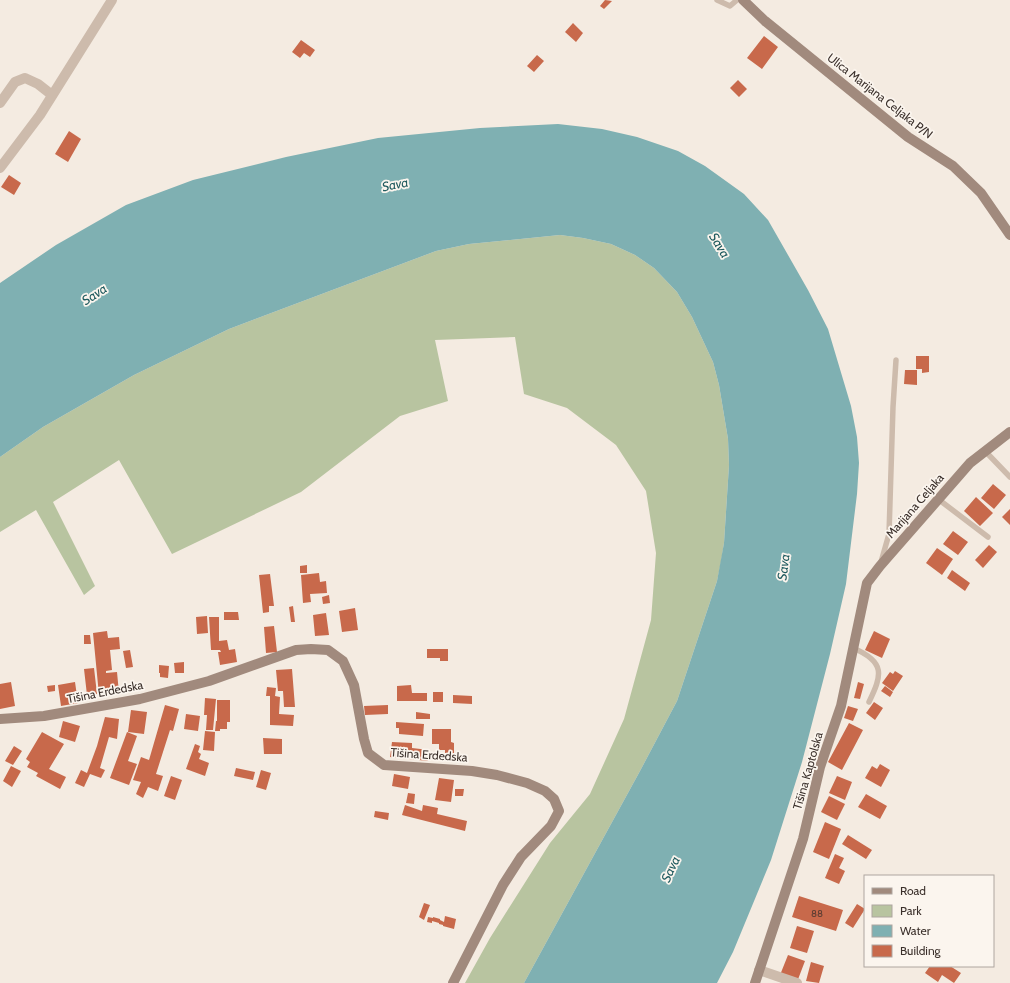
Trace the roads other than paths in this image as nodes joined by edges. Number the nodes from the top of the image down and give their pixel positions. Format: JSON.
{"nodes":[{"id":1,"x":112,"y":0,"type":"edge"},
{"id":2,"x":717,"y":0,"type":"edge"},
{"id":3,"x":737,"y":0,"type":"edge"},
{"id":4,"x":743,"y":0,"type":"edge"},
{"id":5,"x":52,"y":95,"type":"junction"},
{"id":6,"x":0,"y":103,"type":"edge"},
{"id":7,"x":0,"y":168,"type":"edge"},
{"id":8,"x":1010,"y":234,"type":"edge"},
{"id":9,"x":896,"y":360,"type":"dead end"},
{"id":10,"x":1010,"y":432,"type":"edge"},
{"id":11,"x":985,"y":451,"type":"junction"},
{"id":12,"x":1010,"y":477,"type":"edge"},
{"id":13,"x":938,"y":499,"type":"junction"},
{"id":14,"x":988,"y":537,"type":"dead end"},
{"id":15,"x":880,"y":566,"type":"junction"},
{"id":16,"x":853,"y":648,"type":"junction"},
{"id":17,"x":869,"y":702,"type":"dead end"},
{"id":18,"x":0,"y":719,"type":"edge"},
{"id":19,"x":759,"y":970,"type":"junction"},
{"id":20,"x":453,"y":983,"type":"edge"},
{"id":21,"x":754,"y":983,"type":"edge"},
{"id":22,"x":797,"y":983,"type":"edge"}],
"edges":[{"from":1,"to":5,"type":"street"},
{"from":2,"to":3,"type":"lane"},
{"from":4,"to":8,"type":"main road","name":"Ulica Marijana Celjaka P/N"},
{"from":5,"to":6,"type":"street"},
{"from":5,"to":7,"type":"street"},
{"from":9,"to":15,"type":"lane"},
{"from":10,"to":11,"type":"main road"},
{"from":11,"to":12,"type":"lane"},
{"from":11,"to":13,"type":"main road","name":"Marijana Celjaka"},
{"from":13,"to":14,"type":"lane"},
{"from":13,"to":15,"type":"main road","name":"Marijana Celjaka"},
{"from":15,"to":16,"type":"main road","name":"Tišina Kaptolska"},
{"from":16,"to":17,"type":"lane"},
{"from":16,"to":19,"type":"main road","name":"Tišina Kaptolska"},
{"from":18,"to":20,"type":"main road","name":"Tišina Erdedska"},
{"from":19,"to":21,"type":"main road","name":"Tišina Kaptolska"},
{"from":19,"to":22,"type":"street"}]}
